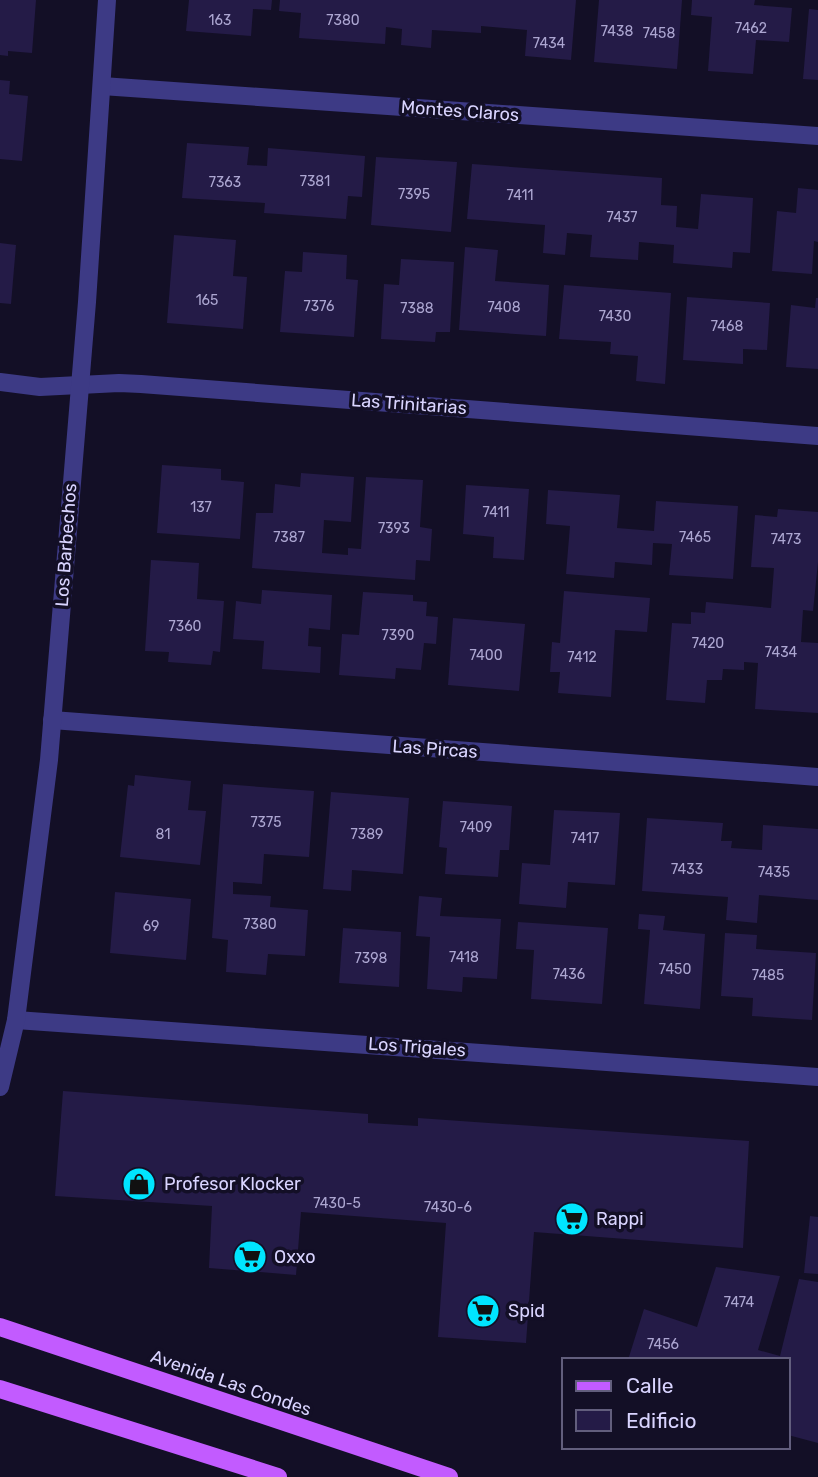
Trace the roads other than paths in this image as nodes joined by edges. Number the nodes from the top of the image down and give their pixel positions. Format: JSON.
{"nodes":[{"id":1,"x":107,"y":0,"type":"edge"},
{"id":2,"x":102,"y":86,"type":"junction"},
{"id":3,"x":818,"y":136,"type":"edge"},
{"id":4,"x":0,"y":382,"type":"edge"},
{"id":5,"x":79,"y":384,"type":"junction"},
{"id":6,"x":818,"y":436,"type":"edge"},
{"id":7,"x":52,"y":720,"type":"junction"},
{"id":8,"x":818,"y":777,"type":"edge"},
{"id":9,"x":16,"y":1020,"type":"junction"},
{"id":10,"x":818,"y":1077,"type":"edge"},
{"id":11,"x":0,"y":1087,"type":"edge"},
{"id":12,"x":0,"y":1327,"type":"edge"},
{"id":13,"x":0,"y":1389,"type":"edge"},
{"id":14,"x":278,"y":1477,"type":"edge"},
{"id":15,"x":449,"y":1477,"type":"edge"}],
"edges":[{"from":1,"to":2,"type":"street","name":"Los Barbechos"},
{"from":2,"to":3,"type":"street","name":"Montes Claros"},
{"from":2,"to":5,"type":"street","name":"Los Barbechos"},
{"from":4,"to":5,"type":"street","name":"Las Trinitarias"},
{"from":5,"to":6,"type":"street","name":"Las Trinitarias"},
{"from":5,"to":7,"type":"street","name":"Los Barbechos"},
{"from":7,"to":8,"type":"street","name":"Las Pircas"},
{"from":7,"to":9,"type":"street","name":"Los Barbechos"},
{"from":9,"to":10,"type":"street","name":"Los Trigales"},
{"from":9,"to":11,"type":"street","name":"Los Barbechos"},
{"from":12,"to":15,"type":"main road","name":"Avenida Las Condes"},
{"from":13,"to":14,"type":"main road"}]}
